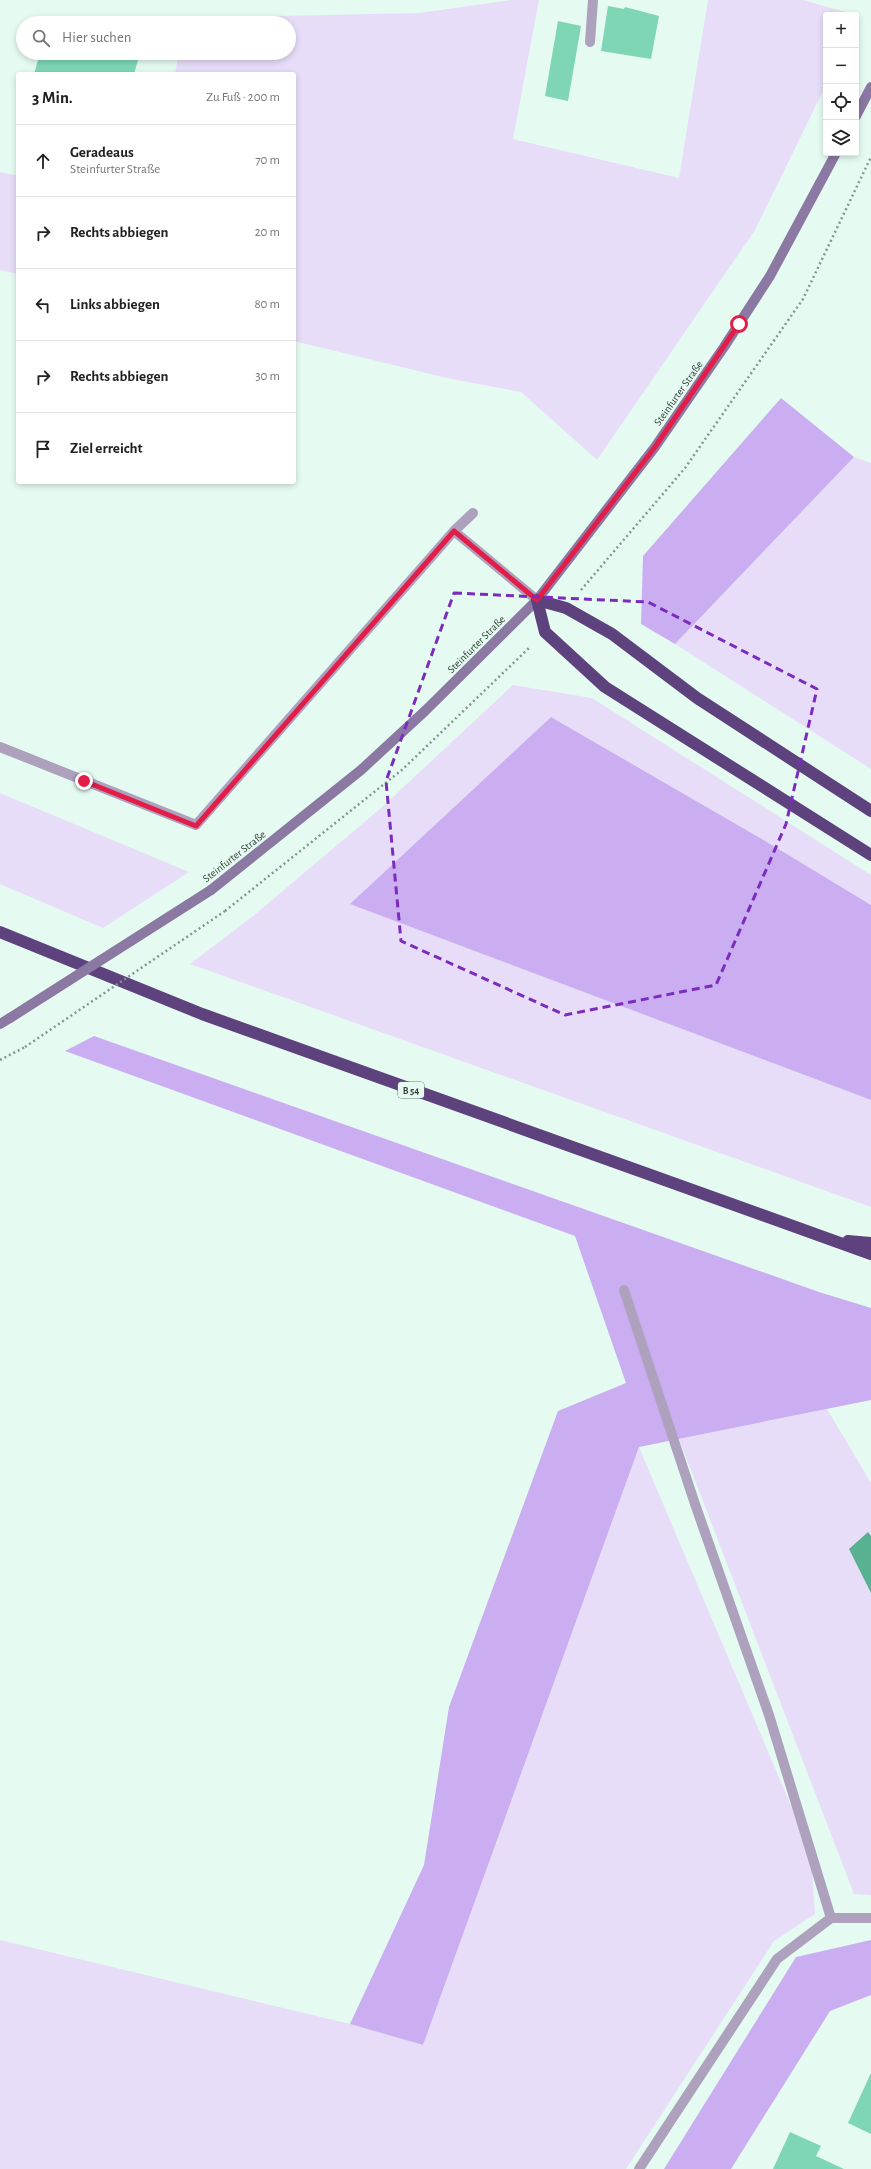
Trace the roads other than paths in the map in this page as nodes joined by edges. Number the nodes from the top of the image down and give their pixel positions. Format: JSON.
{"nodes":[{"id":1,"x":593,"y":0,"type":"edge"},
{"id":2,"x":590,"y":42,"type":"dead end"},
{"id":3,"x":871,"y":87,"type":"edge"},
{"id":4,"x":859,"y":110,"type":"edge"},
{"id":5,"x":834,"y":156,"type":"edge"},
{"id":6,"x":473,"y":513,"type":"dead end"},
{"id":7,"x":454,"y":531,"type":"junction"},
{"id":8,"x":537,"y":600,"type":"junction"},
{"id":9,"x":0,"y":747,"type":"edge"},
{"id":10,"x":871,"y":811,"type":"edge"},
{"id":11,"x":871,"y":855,"type":"edge"},
{"id":12,"x":0,"y":932,"type":"edge"},
{"id":13,"x":0,"y":1024,"type":"edge"},
{"id":14,"x":826,"y":1239,"type":"junction"},
{"id":15,"x":871,"y":1243,"type":"edge"},
{"id":16,"x":871,"y":1254,"type":"edge"},
{"id":17,"x":624,"y":1290,"type":"dead end"},
{"id":18,"x":831,"y":1918,"type":"junction"},
{"id":19,"x":871,"y":1918,"type":"edge"},
{"id":20,"x":639,"y":2169,"type":"edge"}],
"edges":[{"from":1,"to":2,"type":"street"},
{"from":3,"to":4,"type":"main road"},
{"from":5,"to":8,"type":"main road","name":"Steinfurter Straße"},
{"from":6,"to":7,"type":"street"},
{"from":7,"to":8,"type":"street"},
{"from":7,"to":9,"type":"street"},
{"from":8,"to":10,"type":"highway"},
{"from":8,"to":11,"type":"highway"},
{"from":8,"to":13,"type":"main road","name":"Steinfurter Straße","bridge":true},
{"from":12,"to":14,"type":"highway","number":"B 54"},
{"from":14,"to":15,"type":"highway"},
{"from":14,"to":16,"type":"highway","number":"B 54"},
{"from":17,"to":18,"type":"street"},
{"from":18,"to":19,"type":"street"},
{"from":18,"to":20,"type":"street"}]}
